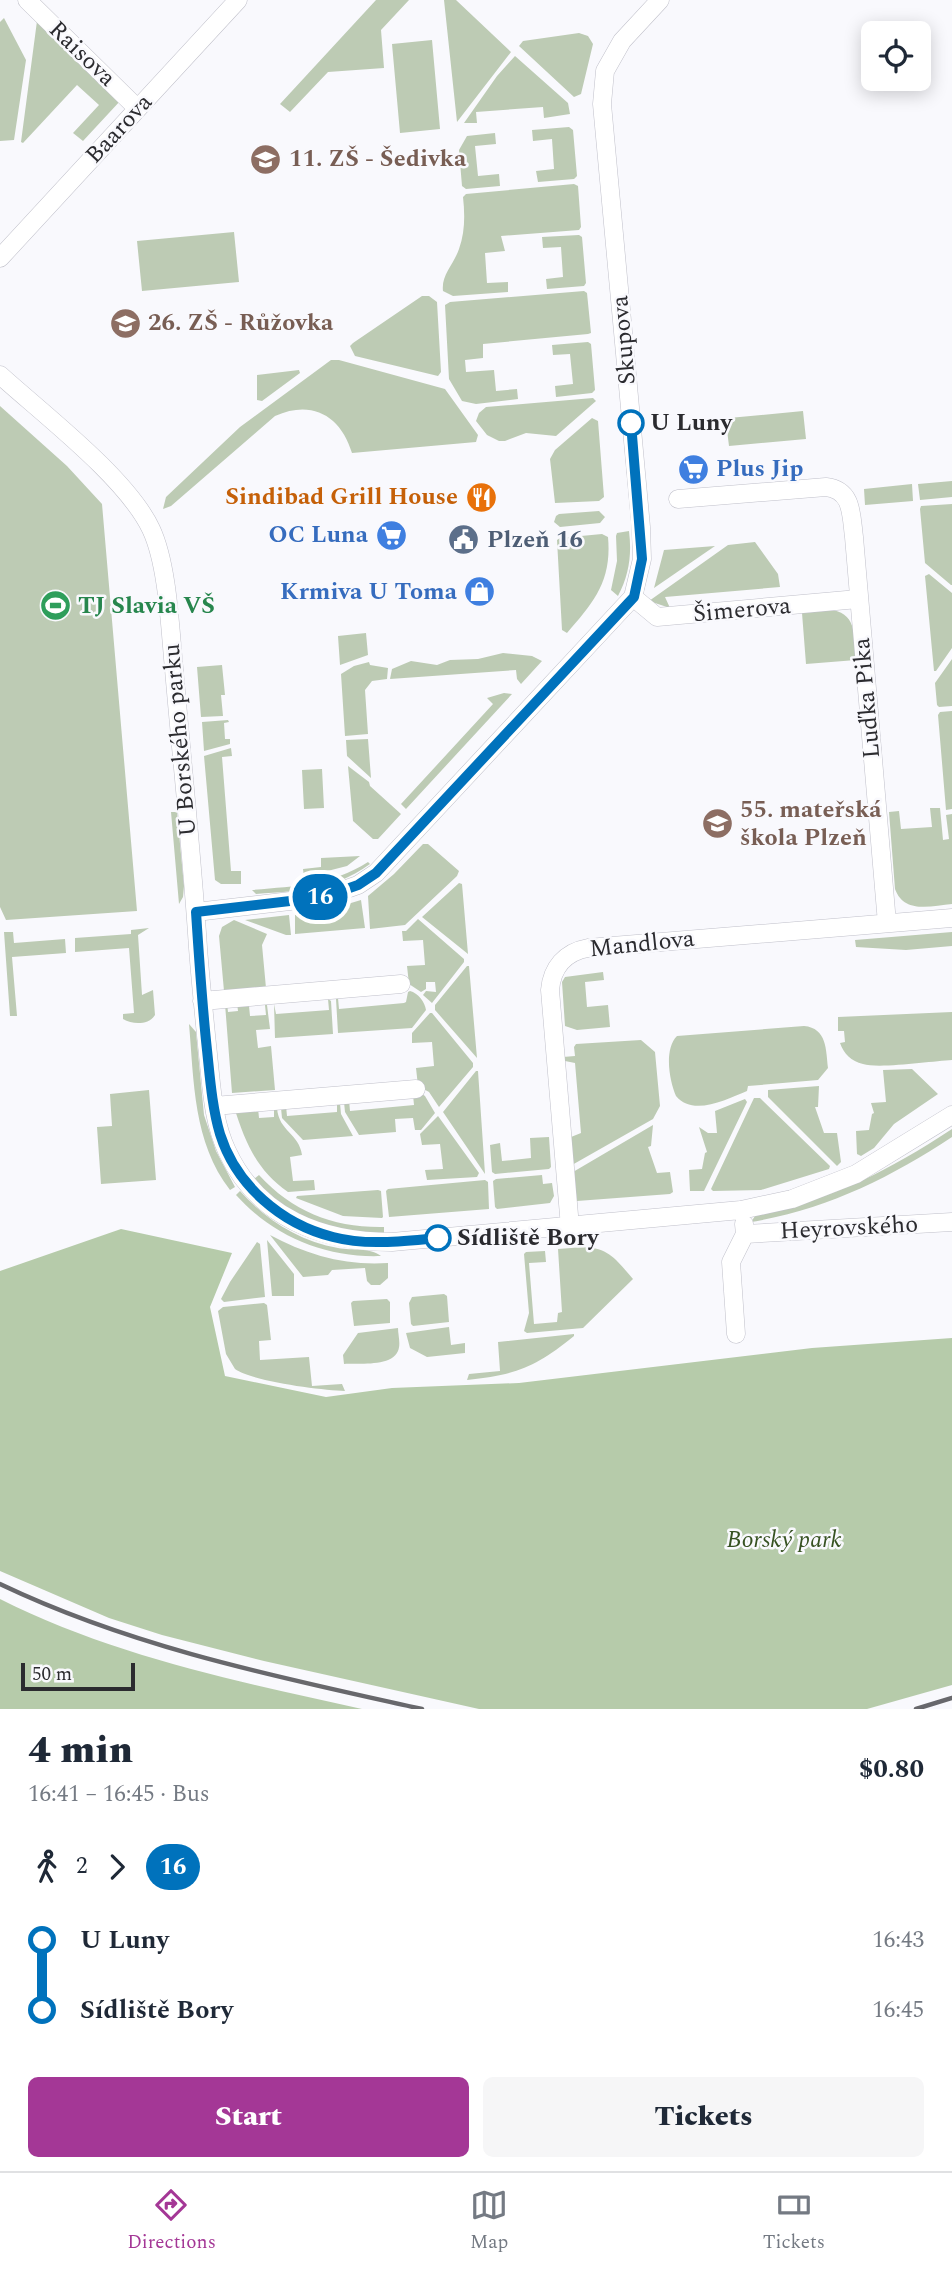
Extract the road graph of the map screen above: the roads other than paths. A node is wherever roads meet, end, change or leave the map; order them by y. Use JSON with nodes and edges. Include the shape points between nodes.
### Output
{"nodes":[{"id":1,"x":27,"y":0,"type":"edge"},
{"id":2,"x":238,"y":0,"type":"edge"},
{"id":3,"x":660,"y":0,"type":"edge"},
{"id":4,"x":137,"y":108,"type":"junction"},
{"id":5,"x":0,"y":258,"type":"edge"},
{"id":6,"x":0,"y":375,"type":"edge"},
{"id":7,"x":677,"y":499,"type":"dead end"},
{"id":8,"x":634,"y":597,"type":"junction"},
{"id":9,"x":858,"y":600,"type":"junction"},
{"id":10,"x":196,"y":912,"type":"junction"},
{"id":11,"x":952,"y":918,"type":"edge"},
{"id":12,"x":887,"y":923,"type":"junction"},
{"id":13,"x":401,"y":984,"type":"dead end"},
{"id":14,"x":202,"y":1001,"type":"junction"},
{"id":15,"x":416,"y":1089,"type":"dead end"},
{"id":16,"x":214,"y":1106,"type":"junction"},
{"id":17,"x":952,"y":1115,"type":"edge"},
{"id":18,"x":741,"y":1210,"type":"junction"},
{"id":19,"x":952,"y":1222,"type":"edge"},
{"id":20,"x":570,"y":1227,"type":"junction"},
{"id":21,"x":745,"y":1234,"type":"junction"},
{"id":22,"x":392,"y":1242,"type":"joint"},
{"id":23,"x":736,"y":1334,"type":"dead end"}],
"edges":[{"from":1,"to":4,"type":"street","name":"Raisova"},
{"from":2,"to":4,"type":"street","name":"Baarova"},
{"from":3,"to":8,"type":"street","name":"Skupova","via":[[622,41],[605,71],[602,104],[641,538]]},
{"from":4,"to":5,"type":"street","name":"Baarova"},
{"from":6,"to":10,"type":"street","name":"U Borského parku","via":[[118,485],[151,530],[167,602]]},
{"from":7,"to":9,"type":"street","name":"Luďka Pika","via":[[826,487],[842,491],[849,505]]},
{"from":8,"to":9,"type":"street","name":"Šimerova","via":[[657,617]]},
{"from":8,"to":10,"type":"street","via":[[376,873],[324,897]]},
{"from":9,"to":12,"type":"street","name":"Luďka Pika"},
{"from":10,"to":14,"type":"street","name":"U Borského parku"},
{"from":11,"to":12,"type":"street","name":"Mandlova"},
{"from":12,"to":20,"type":"street","name":"Mandlova","via":[[588,948],[564,958],[550,990]]},
{"from":13,"to":14,"type":"street"},
{"from":14,"to":16,"type":"street","name":"U Borského parku"},
{"from":15,"to":16,"type":"street"},
{"from":16,"to":22,"type":"street","name":"U Borského parku","via":[[220,1133],[238,1171],[281,1215],[332,1237]]},
{"from":17,"to":18,"type":"street","name":"Heyrovského","via":[[856,1174],[792,1199]]},
{"from":18,"to":20,"type":"street","name":"Heyrovského"},
{"from":18,"to":21,"type":"street","name":"Heyrovského"},
{"from":19,"to":21,"type":"street","name":"Heyrovského"},
{"from":20,"to":22,"type":"street","name":"Heyrovského"},
{"from":21,"to":23,"type":"street","name":"Heyrovského","via":[[731,1262]]}]}
